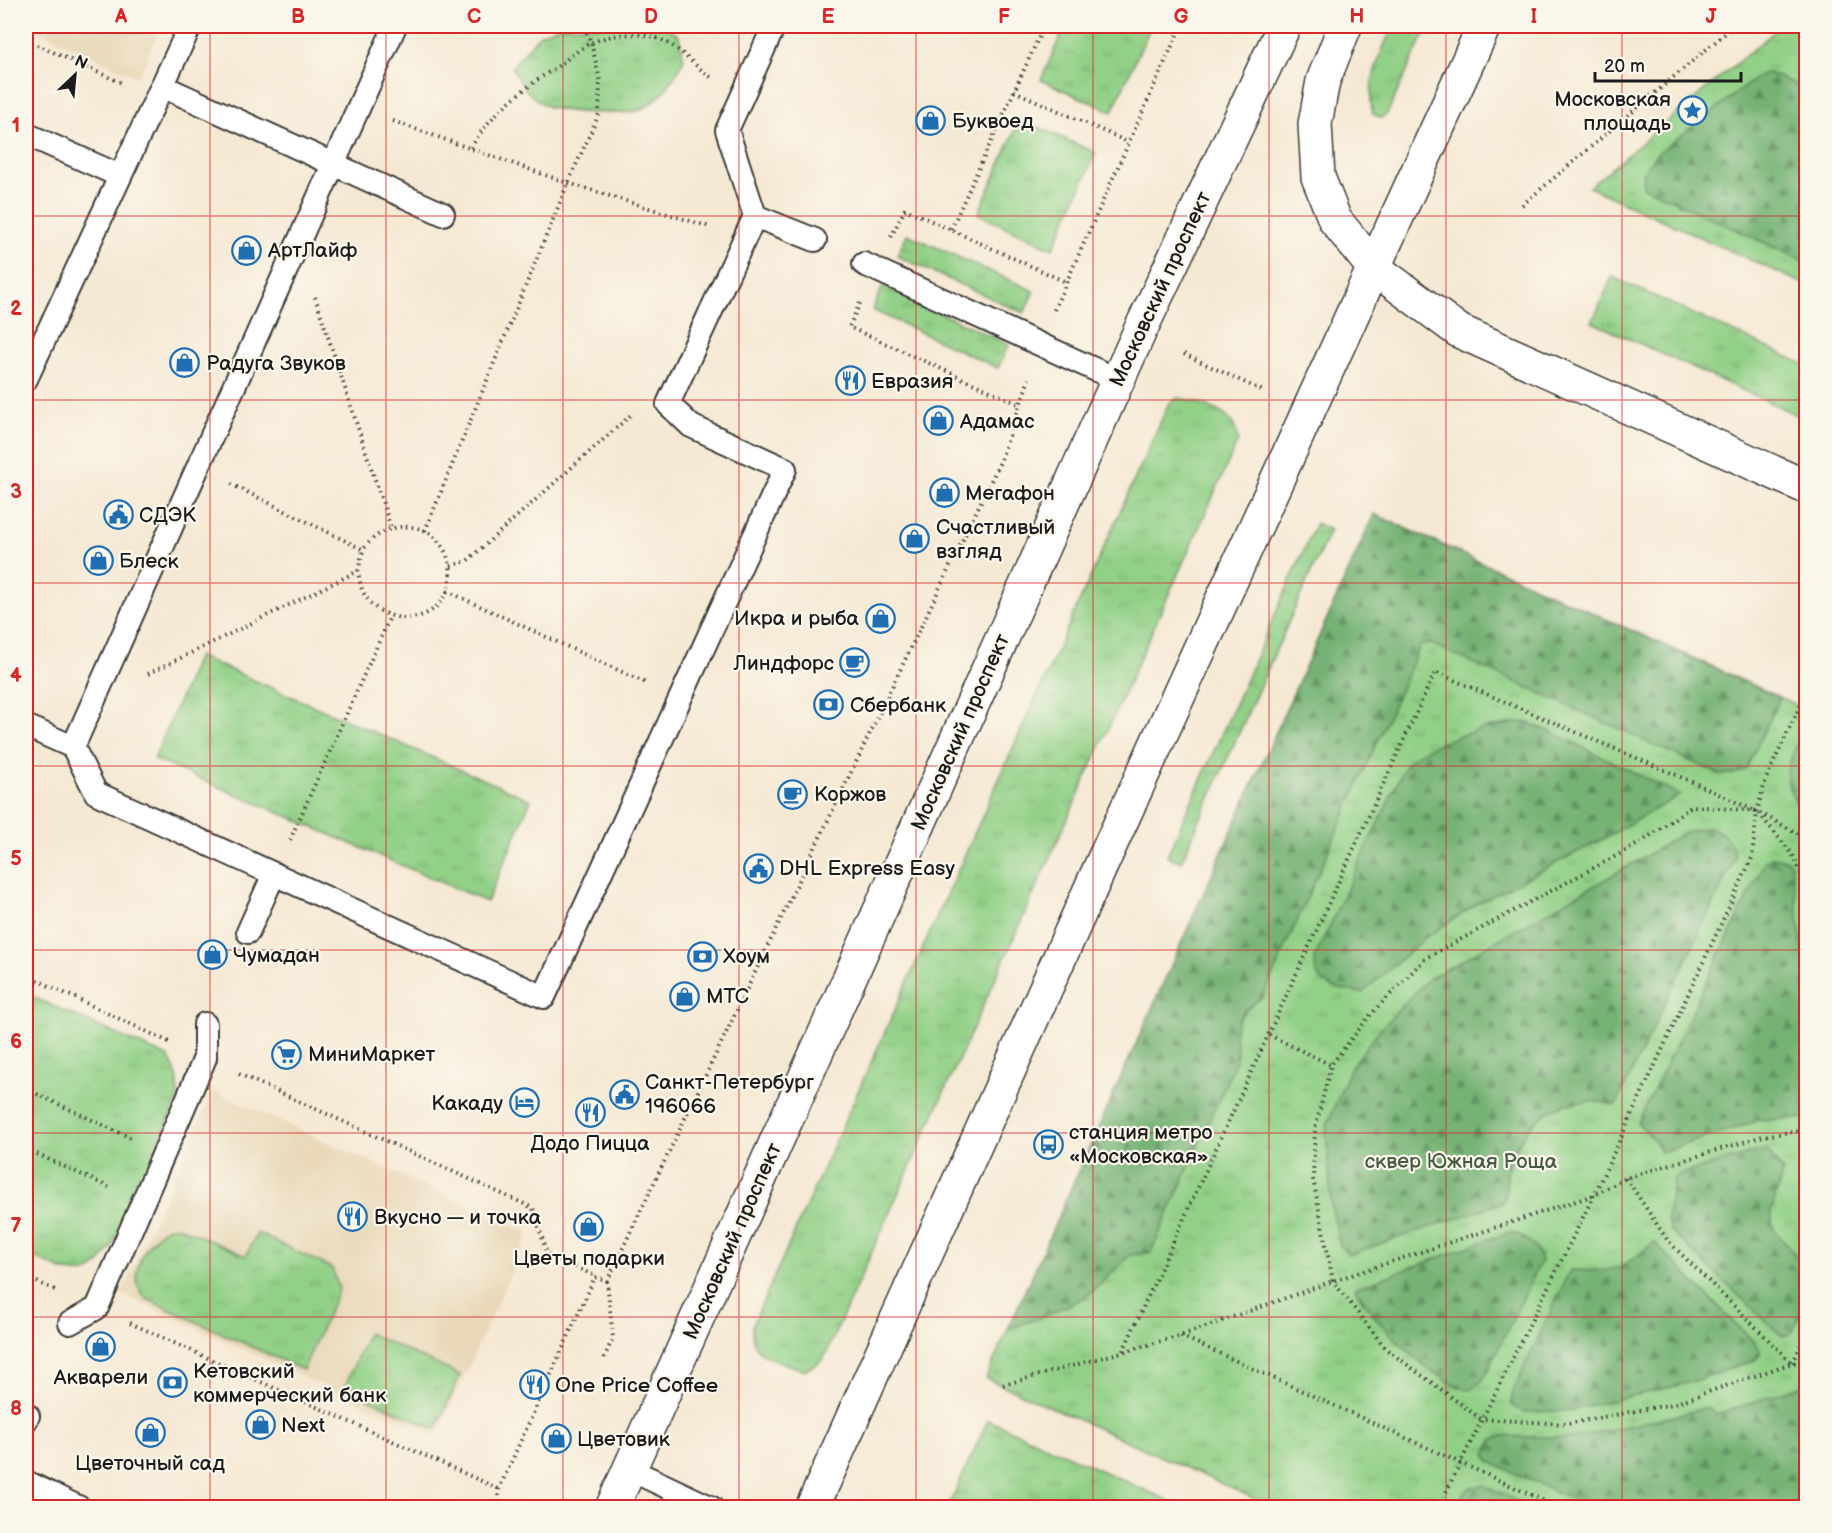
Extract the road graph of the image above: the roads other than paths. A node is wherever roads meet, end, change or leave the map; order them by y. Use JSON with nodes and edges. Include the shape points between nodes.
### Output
{"nodes":[{"id":1,"x":190,"y":26,"type":"edge"},
{"id":2,"x":396,"y":26,"type":"edge"},
{"id":3,"x":774,"y":26,"type":"edge"},
{"id":4,"x":1284,"y":26,"type":"edge"},
{"id":5,"x":1345,"y":26,"type":"edge"},
{"id":6,"x":1484,"y":26,"type":"edge"},
{"id":7,"x":159,"y":92,"type":"junction"},
{"id":8,"x":26,"y":134,"type":"edge"},
{"id":9,"x":334,"y":164,"type":"junction"},
{"id":10,"x":120,"y":176,"type":"junction"},
{"id":11,"x":443,"y":214,"type":"dead end"},
{"id":12,"x":755,"y":216,"type":"junction"},
{"id":13,"x":815,"y":240,"type":"dead end"},
{"id":14,"x":864,"y":264,"type":"dead end"},
{"id":15,"x":1374,"y":268,"type":"junction"},
{"id":16,"x":26,"y":379,"type":"edge"},
{"id":17,"x":1118,"y":380,"type":"junction"},
{"id":18,"x":1806,"y":487,"type":"edge"},
{"id":19,"x":26,"y":726,"type":"edge"},
{"id":20,"x":74,"y":747,"type":"junction"},
{"id":21,"x":274,"y":874,"type":"junction"},
{"id":22,"x":248,"y":932,"type":"dead end"},
{"id":23,"x":205,"y":1024,"type":"dead end"},
{"id":24,"x":70,"y":1323,"type":"dead end"},
{"id":25,"x":629,"y":1469,"type":"junction"},
{"id":26,"x":26,"y":1482,"type":"edge"},
{"id":27,"x":80,"y":1508,"type":"edge"},
{"id":28,"x":612,"y":1508,"type":"edge"},
{"id":29,"x":712,"y":1508,"type":"edge"},
{"id":30,"x":812,"y":1508,"type":"edge"}],
"edges":[{"from":1,"to":7,"type":"lane"},
{"from":2,"to":9,"type":"lane"},
{"from":3,"to":12,"type":"lane","via":[[727,130]]},
{"from":4,"to":17,"type":"main road","name":"Московский проспект"},
{"from":5,"to":15,"type":"main road","via":[[1323,81],[1315,124],[1317,177],[1335,220]]},
{"from":6,"to":15,"type":"main road"},
{"from":7,"to":9,"type":"lane"},
{"from":7,"to":10,"type":"lane"},
{"from":8,"to":10,"type":"lane"},
{"from":9,"to":11,"type":"lane"},
{"from":9,"to":20,"type":"lane"},
{"from":10,"to":16,"type":"lane"},
{"from":12,"to":13,"type":"lane"},
{"from":12,"to":21,"type":"lane","via":[[668,404],[691,426],[785,469],[544,997]]},
{"from":14,"to":17,"type":"lane"},
{"from":15,"to":18,"type":"main road","via":[[1459,331]]},
{"from":15,"to":30,"type":"main road"},
{"from":17,"to":25,"type":"main road","name":"Московский проспект"},
{"from":19,"to":20,"type":"lane"},
{"from":20,"to":21,"type":"lane","via":[[96,793]]},
{"from":21,"to":22,"type":"lane"},
{"from":23,"to":24,"type":"lane","via":[[205,1058],[97,1308]]},
{"from":25,"to":28,"type":"main road","name":"Московский проспект"},
{"from":25,"to":29,"type":"lane"},
{"from":26,"to":27,"type":"lane"}]}
